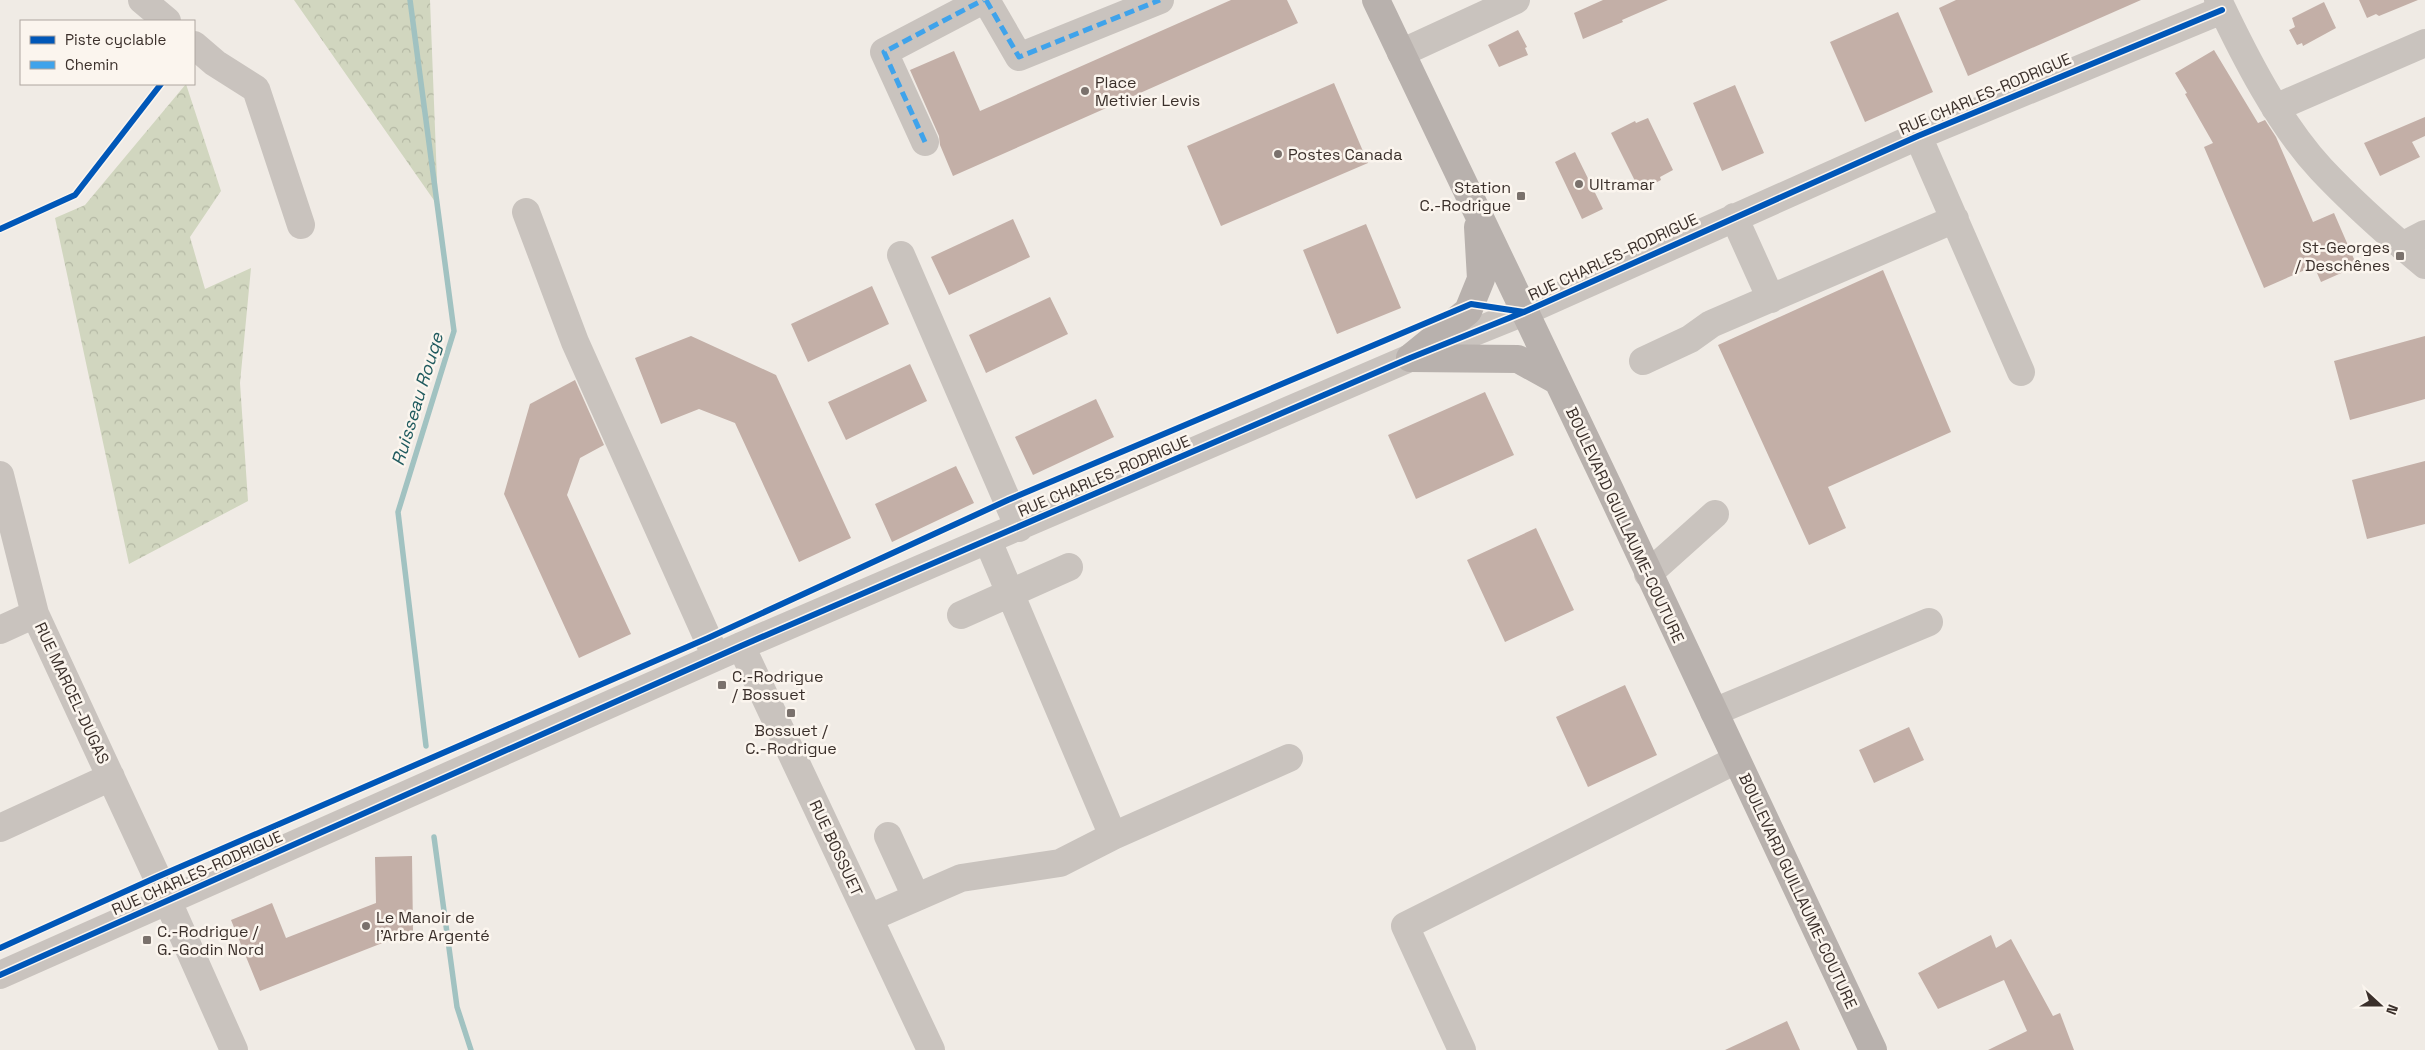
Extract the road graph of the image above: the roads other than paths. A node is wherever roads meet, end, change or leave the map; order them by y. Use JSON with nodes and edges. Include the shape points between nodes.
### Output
{"nodes":[{"id":1,"x":142,"y":0,"type":"edge"},
{"id":2,"x":985,"y":0,"type":"edge"},
{"id":3,"x":1160,"y":0,"type":"edge"},
{"id":4,"x":1376,"y":0,"type":"edge"},
{"id":5,"x":1516,"y":0,"type":"edge"},
{"id":6,"x":2220,"y":5,"type":"edge"},
{"id":7,"x":166,"y":20,"type":"edge"},
{"id":8,"x":2425,"y":43,"type":"edge"},
{"id":9,"x":195,"y":46,"type":"edge"},
{"id":10,"x":1401,"y":53,"type":"junction"},
{"id":11,"x":2275,"y":108,"type":"junction"},
{"id":12,"x":1918,"y":136,"type":"junction"},
{"id":13,"x":925,"y":142,"type":"dead end"},
{"id":14,"x":526,"y":212,"type":"dead end"},
{"id":15,"x":1478,"y":215,"type":"junction"},
{"id":16,"x":1734,"y":217,"type":"junction"},
{"id":17,"x":1954,"y":219,"type":"junction"},
{"id":18,"x":301,"y":225,"type":"dead end"},
{"id":19,"x":2414,"y":240,"type":"edge"},
{"id":20,"x":901,"y":255,"type":"dead end"},
{"id":21,"x":2425,"y":265,"type":"edge"},
{"id":22,"x":1771,"y":299,"type":"junction"},
{"id":23,"x":1524,"y":312,"type":"junction"},
{"id":24,"x":1410,"y":358,"type":"junction"},
{"id":25,"x":1643,"y":361,"type":"dead end"},
{"id":26,"x":2021,"y":372,"type":"dead end"},
{"id":27,"x":1556,"y":380,"type":"junction"},
{"id":28,"x":0,"y":475,"type":"edge"},
{"id":29,"x":1714,"y":514,"type":"dead end"},
{"id":30,"x":1019,"y":528,"type":"junction"},
{"id":31,"x":988,"y":541,"type":"junction"},
{"id":32,"x":1070,"y":567,"type":"dead end"},
{"id":33,"x":1648,"y":574,"type":"junction"},
{"id":34,"x":1010,"y":594,"type":"junction"},
{"id":35,"x":36,"y":614,"type":"junction"},
{"id":36,"x":961,"y":615,"type":"dead end"},
{"id":37,"x":1928,"y":622,"type":"dead end"},
{"id":38,"x":0,"y":630,"type":"edge"},
{"id":39,"x":741,"y":646,"type":"junction"},
{"id":40,"x":716,"y":657,"type":"junction"},
{"id":41,"x":1714,"y":712,"type":"junction"},
{"id":42,"x":1289,"y":758,"type":"dead end"},
{"id":43,"x":1736,"y":760,"type":"junction"},
{"id":44,"x":111,"y":777,"type":"junction"},
{"id":45,"x":0,"y":828,"type":"edge"},
{"id":46,"x":888,"y":836,"type":"dead end"},
{"id":47,"x":1113,"y":836,"type":"junction"},
{"id":48,"x":916,"y":897,"type":"junction"},
{"id":49,"x":167,"y":902,"type":"junction"},
{"id":50,"x":869,"y":918,"type":"junction"},
{"id":51,"x":0,"y":975,"type":"edge"},
{"id":52,"x":234,"y":1050,"type":"edge"},
{"id":53,"x":932,"y":1050,"type":"edge"},
{"id":54,"x":1462,"y":1050,"type":"edge"},
{"id":55,"x":1874,"y":1050,"type":"edge"}],
"edges":[{"from":1,"to":7,"type":"street"},
{"from":2,"to":3,"type":"street","via":[[1019,57]]},
{"from":2,"to":13,"type":"street","via":[[884,52]]},
{"from":4,"to":10,"type":"main road","name":"BOULEVARD GUILLAUME-COUTURE"},
{"from":5,"to":10,"type":"street"},
{"from":6,"to":11,"type":"street"},
{"from":6,"to":12,"type":"street","name":"RUE CHARLES-RODRIGUE"},
{"from":8,"to":11,"type":"street"},
{"from":9,"to":18,"type":"street","via":[[256,89]]},
{"from":10,"to":15,"type":"main road","name":"BOULEVARD GUILLAUME-COUTURE"},
{"from":11,"to":19,"type":"street","via":[[2320,168]]},
{"from":12,"to":16,"type":"street","name":"RUE CHARLES-RODRIGUE"},
{"from":12,"to":17,"type":"street"},
{"from":14,"to":40,"type":"street","via":[[575,342]]},
{"from":15,"to":23,"type":"main road","name":"BOULEVARD GUILLAUME-COUTURE"},
{"from":15,"to":24,"type":"main road","via":[[1481,279],[1468,310]]},
{"from":16,"to":22,"type":"street"},
{"from":16,"to":23,"type":"street","name":"RUE CHARLES-RODRIGUE"},
{"from":17,"to":22,"type":"street"},
{"from":17,"to":26,"type":"street"},
{"from":19,"to":21,"type":"street"},
{"from":20,"to":30,"type":"street"},
{"from":22,"to":25,"type":"street","via":[[1711,324],[1690,339]]},
{"from":23,"to":24,"type":"street","name":"RUE CHARLES-RODRIGUE"},
{"from":23,"to":27,"type":"main road","name":"BOULEVARD GUILLAUME-COUTURE"},
{"from":24,"to":27,"type":"main road","via":[[1518,359]]},
{"from":24,"to":30,"type":"street","name":"RUE CHARLES-RODRIGUE"},
{"from":27,"to":33,"type":"main road","name":"BOULEVARD GUILLAUME-COUTURE"},
{"from":28,"to":35,"type":"street","name":"RUE MARCEL-DUGAS"},
{"from":29,"to":33,"type":"street"},
{"from":30,"to":31,"type":"street","name":"RUE CHARLES-RODRIGUE"},
{"from":31,"to":34,"type":"street"},
{"from":31,"to":39,"type":"street","name":"RUE CHARLES-RODRIGUE"},
{"from":32,"to":34,"type":"street"},
{"from":33,"to":41,"type":"main road","name":"BOULEVARD GUILLAUME-COUTURE"},
{"from":34,"to":36,"type":"street"},
{"from":34,"to":47,"type":"street"},
{"from":35,"to":38,"type":"street"},
{"from":35,"to":44,"type":"street","name":"RUE MARCEL-DUGAS"},
{"from":37,"to":41,"type":"street"},
{"from":39,"to":40,"type":"street","name":"RUE CHARLES-RODRIGUE"},
{"from":39,"to":50,"type":"street","name":"RUE BOSSUET"},
{"from":40,"to":49,"type":"street","name":"RUE CHARLES-RODRIGUE"},
{"from":41,"to":43,"type":"main road","name":"BOULEVARD GUILLAUME-COUTURE"},
{"from":42,"to":47,"type":"street"},
{"from":43,"to":54,"type":"street","via":[[1404,926]]},
{"from":43,"to":55,"type":"main road","name":"BOULEVARD GUILLAUME-COUTURE"},
{"from":44,"to":45,"type":"street"},
{"from":44,"to":49,"type":"street","name":"RUE MARCEL-DUGAS"},
{"from":46,"to":48,"type":"street"},
{"from":47,"to":48,"type":"street","via":[[1060,863],[961,878]]},
{"from":48,"to":50,"type":"street"},
{"from":49,"to":51,"type":"street","name":"RUE CHARLES-RODRIGUE"},
{"from":49,"to":52,"type":"street","name":"RUE MARCEL-DUGAS"},
{"from":50,"to":53,"type":"street","name":"RUE BOSSUET"}]}
